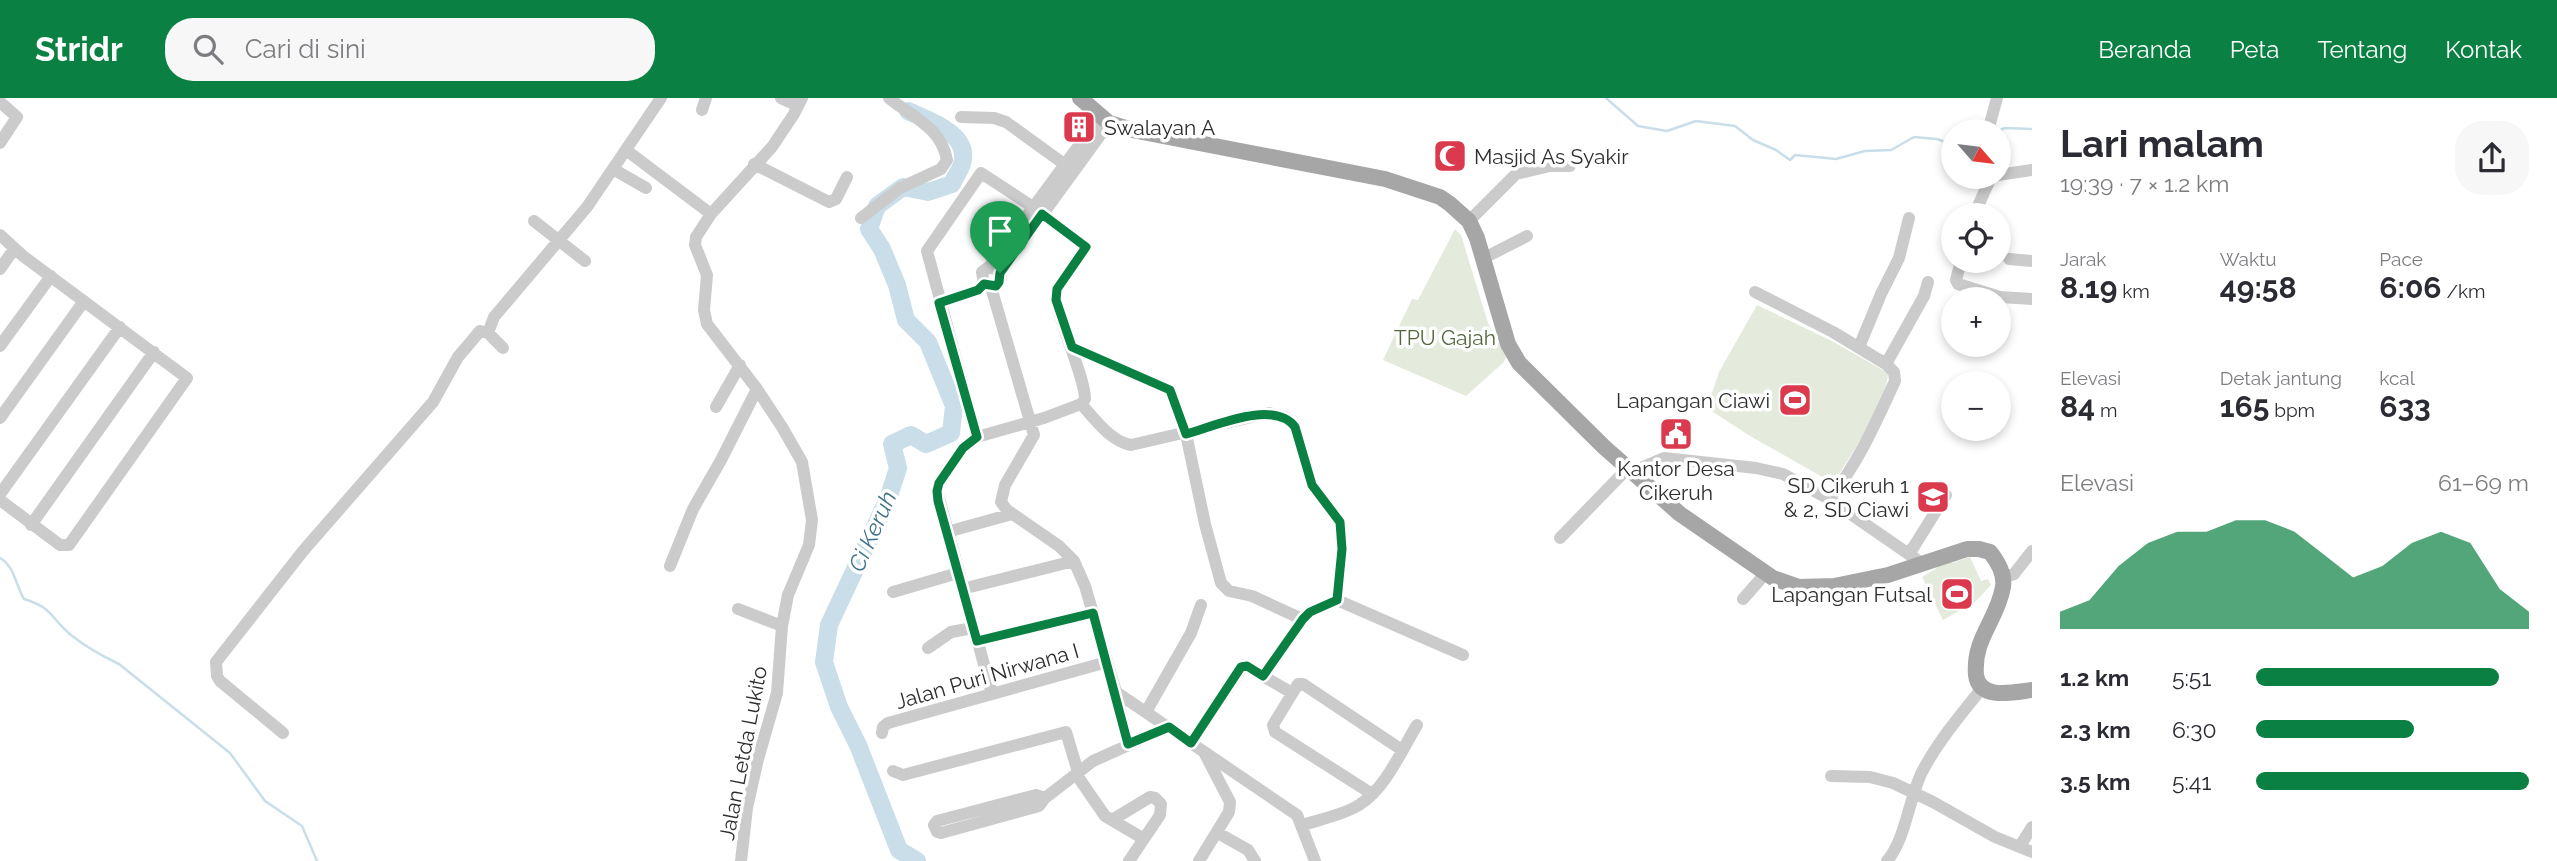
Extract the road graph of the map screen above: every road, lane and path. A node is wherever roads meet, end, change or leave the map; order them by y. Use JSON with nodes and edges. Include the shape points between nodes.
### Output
{"nodes":[{"id":1,"x":662,"y":98,"type":"edge"},
{"id":2,"x":781,"y":98,"type":"edge"},
{"id":3,"x":889,"y":98,"type":"edge"},
{"id":4,"x":1080,"y":98,"type":"edge"},
{"id":5,"x":1997,"y":98,"type":"edge"},
{"id":6,"x":800,"y":102,"type":"edge"},
{"id":7,"x":0,"y":103,"type":"edge"},
{"id":8,"x":961,"y":117,"type":"dead end"},
{"id":9,"x":1991,"y":119,"type":"edge"},
{"id":10,"x":1104,"y":120,"type":"junction"},
{"id":11,"x":0,"y":142,"type":"edge"},
{"id":12,"x":626,"y":150,"type":"junction"},
{"id":13,"x":754,"y":164,"type":"junction"},
{"id":14,"x":1570,"y":166,"type":"dead end"},
{"id":15,"x":1070,"y":168,"type":"junction"},
{"id":16,"x":613,"y":169,"type":"junction"},
{"id":17,"x":2032,"y":170,"type":"edge"},
{"id":18,"x":2011,"y":173,"type":"edge"},
{"id":19,"x":847,"y":177,"type":"dead end"},
{"id":20,"x":646,"y":188,"type":"dead end"},
{"id":21,"x":1037,"y":210,"type":"junction"},
{"id":22,"x":711,"y":214,"type":"junction"},
{"id":23,"x":861,"y":218,"type":"dead end"},
{"id":24,"x":1909,"y":218,"type":"dead end"},
{"id":25,"x":534,"y":221,"type":"dead end"},
{"id":26,"x":1469,"y":221,"type":"junction"},
{"id":27,"x":0,"y":235,"type":"edge"},
{"id":28,"x":1527,"y":236,"type":"dead end"},
{"id":29,"x":559,"y":241,"type":"junction"},
{"id":30,"x":15,"y":249,"type":"junction"},
{"id":31,"x":1482,"y":259,"type":"junction"},
{"id":32,"x":2011,"y":259,"type":"edge"},
{"id":33,"x":585,"y":261,"type":"dead end"},
{"id":34,"x":2032,"y":261,"type":"edge"},
{"id":35,"x":0,"y":270,"type":"edge"},
{"id":36,"x":1958,"y":273,"type":"edge"},
{"id":37,"x":51,"y":276,"type":"junction"},
{"id":38,"x":1928,"y":282,"type":"dead end"},
{"id":39,"x":988,"y":286,"type":"junction"},
{"id":40,"x":1755,"y":292,"type":"dead end"},
{"id":41,"x":2032,"y":299,"type":"edge"},
{"id":42,"x":84,"y":301,"type":"junction"},
{"id":43,"x":939,"y":303,"type":"junction"},
{"id":44,"x":120,"y":327,"type":"junction"},
{"id":45,"x":488,"y":333,"type":"junction"},
{"id":46,"x":0,"y":346,"type":"edge"},
{"id":47,"x":1072,"y":347,"type":"junction"},
{"id":48,"x":1858,"y":347,"type":"junction"},
{"id":49,"x":503,"y":348,"type":"dead end"},
{"id":50,"x":154,"y":352,"type":"junction"},
{"id":51,"x":1886,"y":364,"type":"junction"},
{"id":52,"x":740,"y":365,"type":"junction"},
{"id":53,"x":757,"y":389,"type":"junction"},
{"id":54,"x":1081,"y":404,"type":"junction"},
{"id":55,"x":716,"y":407,"type":"dead end"},
{"id":56,"x":0,"y":418,"type":"edge"},
{"id":57,"x":1031,"y":422,"type":"junction"},
{"id":58,"x":1186,"y":434,"type":"junction"},
{"id":59,"x":977,"y":437,"type":"junction"},
{"id":60,"x":1629,"y":471,"type":"junction"},
{"id":61,"x":0,"y":494,"type":"edge"},
{"id":62,"x":1946,"y":495,"type":"dead end"},
{"id":63,"x":1829,"y":499,"type":"junction"},
{"id":64,"x":0,"y":500,"type":"edge"},
{"id":65,"x":1012,"y":514,"type":"junction"},
{"id":66,"x":31,"y":525,"type":"junction"},
{"id":67,"x":947,"y":533,"type":"junction"},
{"id":68,"x":1560,"y":538,"type":"dead end"},
{"id":69,"x":2032,"y":551,"type":"edge"},
{"id":70,"x":1907,"y":552,"type":"junction"},
{"id":71,"x":1074,"y":561,"type":"junction"},
{"id":72,"x":1923,"y":564,"type":"junction"},
{"id":73,"x":670,"y":566,"type":"dead end"},
{"id":74,"x":958,"y":573,"type":"junction"},
{"id":75,"x":1765,"y":574,"type":"junction"},
{"id":76,"x":2002,"y":578,"type":"junction"},
{"id":77,"x":962,"y":589,"type":"junction"},
{"id":78,"x":893,"y":592,"type":"dead end"},
{"id":79,"x":1743,"y":599,"type":"dead end"},
{"id":80,"x":1337,"y":600,"type":"junction"},
{"id":81,"x":1201,"y":605,"type":"dead end"},
{"id":82,"x":738,"y":609,"type":"dead end"},
{"id":83,"x":1093,"y":613,"type":"junction"},
{"id":84,"x":1303,"y":619,"type":"junction"},
{"id":85,"x":782,"y":626,"type":"junction"},
{"id":86,"x":973,"y":628,"type":"junction"},
{"id":87,"x":977,"y":641,"type":"junction"},
{"id":88,"x":928,"y":648,"type":"dead end"},
{"id":89,"x":1463,"y":655,"type":"dead end"},
{"id":90,"x":1107,"y":662,"type":"junction"},
{"id":91,"x":1263,"y":676,"type":"junction"},
{"id":92,"x":1982,"y":688,"type":"junction"},
{"id":93,"x":2032,"y":690,"type":"edge"},
{"id":94,"x":1116,"y":692,"type":"junction"},
{"id":95,"x":1292,"y":692,"type":"junction"},
{"id":96,"x":992,"y":694,"type":"junction"},
{"id":97,"x":1146,"y":712,"type":"junction"},
{"id":98,"x":1417,"y":725,"type":"dead end"},
{"id":99,"x":1169,"y":727,"type":"junction"},
{"id":100,"x":283,"y":733,"type":"dead end"},
{"id":101,"x":882,"y":733,"type":"dead end"},
{"id":102,"x":1191,"y":743,"type":"junction"},
{"id":103,"x":1128,"y":744,"type":"junction"},
{"id":104,"x":1402,"y":750,"type":"junction"},
{"id":105,"x":1203,"y":751,"type":"junction"},
{"id":106,"x":893,"y":771,"type":"dead end"},
{"id":107,"x":1077,"y":773,"type":"junction"},
{"id":108,"x":1831,"y":776,"type":"dead end"},
{"id":109,"x":1346,"y":779,"type":"junction"},
{"id":110,"x":1914,"y":792,"type":"junction"},
{"id":111,"x":1372,"y":794,"type":"junction"},
{"id":112,"x":1357,"y":807,"type":"junction"},
{"id":113,"x":1112,"y":821,"type":"junction"},
{"id":114,"x":1303,"y":825,"type":"junction"},
{"id":115,"x":2032,"y":827,"type":"edge"},
{"id":116,"x":1218,"y":832,"type":"junction"},
{"id":117,"x":941,"y":833,"type":"dead end"},
{"id":118,"x":1144,"y":839,"type":"junction"},
{"id":119,"x":2026,"y":849,"type":"edge"},
{"id":120,"x":741,"y":861,"type":"edge"},
{"id":121,"x":1129,"y":861,"type":"edge"},
{"id":122,"x":1199,"y":861,"type":"edge"},
{"id":123,"x":1255,"y":861,"type":"edge"},
{"id":124,"x":1315,"y":861,"type":"edge"},
{"id":125,"x":1887,"y":861,"type":"edge"}],
"edges":[{"from":1,"to":12,"type":"street"},
{"from":2,"to":6,"type":"street"},
{"from":3,"to":23,"type":"street","via":[[933,131],[947,160],[941,169],[900,188]]},
{"from":4,"to":10,"type":"main road"},
{"from":5,"to":9,"type":"street"},
{"from":6,"to":13,"type":"street","name":"Jalan Letda Lukito","via":[[772,147]]},
{"from":7,"to":11,"type":"street","via":[[17,117]]},
{"from":8,"to":15,"type":"street","via":[[1006,122]]},
{"from":10,"to":15,"type":"street"},
{"from":10,"to":26,"type":"main road","via":[[1196,144],[1385,179],[1440,197]]},
{"from":12,"to":16,"type":"street"},
{"from":12,"to":22,"type":"street"},
{"from":13,"to":19,"type":"street","via":[[829,202],[836,199]]},
{"from":13,"to":22,"type":"street","name":"Jalan Letda Lukito"},
{"from":14,"to":26,"type":"street","via":[[1516,174]]},
{"from":15,"to":21,"type":"street"},
{"from":16,"to":20,"type":"street"},
{"from":16,"to":29,"type":"street"},
{"from":17,"to":18,"type":"street"},
{"from":21,"to":39,"type":"street","via":[[994,270],[982,272]]},
{"from":21,"to":43,"type":"street","via":[[979,173],[927,251]]},
{"from":21,"to":47,"type":"street","via":[[1086,247],[1057,289],[1056,300]]},
{"from":22,"to":52,"type":"street","name":"Jalan Letda Lukito","via":[[695,246],[707,275],[705,317]]},
{"from":24,"to":48,"type":"street","via":[[1899,258]]},
{"from":25,"to":29,"type":"street"},
{"from":26,"to":31,"type":"main road"},
{"from":27,"to":30,"type":"street"},
{"from":28,"to":31,"type":"street"},
{"from":29,"to":33,"type":"street"},
{"from":29,"to":45,"type":"street","via":[[494,317]]},
{"from":30,"to":35,"type":"street"},
{"from":30,"to":37,"type":"street"},
{"from":31,"to":60,"type":"main road","via":[[1508,344],[1520,363]]},
{"from":32,"to":34,"type":"street"},
{"from":36,"to":41,"type":"street","via":[[1958,284],[2000,297]]},
{"from":37,"to":42,"type":"street"},
{"from":37,"to":46,"type":"street"},
{"from":38,"to":51,"type":"street"},
{"from":39,"to":43,"type":"street"},
{"from":39,"to":57,"type":"street"},
{"from":40,"to":48,"type":"street"},
{"from":42,"to":44,"type":"street"},
{"from":42,"to":56,"type":"street"},
{"from":43,"to":59,"type":"street"},
{"from":44,"to":50,"type":"street"},
{"from":44,"to":61,"type":"street"},
{"from":45,"to":49,"type":"street"},
{"from":45,"to":100,"type":"street","via":[[480,331],[468,342],[433,402],[303,551],[216,662],[220,681]]},
{"from":47,"to":54,"type":"street","via":[[1085,393]]},
{"from":47,"to":58,"type":"street","via":[[1170,390]]},
{"from":48,"to":51,"type":"street"},
{"from":50,"to":66,"type":"street"},
{"from":50,"to":66,"type":"street","via":[[187,380],[73,542],[60,545]]},
{"from":51,"to":63,"type":"street","via":[[1895,381],[1866,441]]},
{"from":52,"to":53,"type":"street","name":"Jalan Letda Lukito"},
{"from":52,"to":55,"type":"street"},
{"from":53,"to":73,"type":"street","via":[[693,509]]},
{"from":53,"to":85,"type":"street","name":"Jalan Letda Lukito","via":[[802,462],[812,520],[809,545],[788,595]]},
{"from":54,"to":57,"type":"street"},
{"from":54,"to":58,"type":"street","via":[[1126,444]]},
{"from":57,"to":59,"type":"street"},
{"from":57,"to":65,"type":"street","via":[[1032,438],[1000,497]]},
{"from":58,"to":80,"type":"street","via":[[1269,413],[1289,419],[1312,485],[1340,522]]},
{"from":58,"to":84,"type":"street","via":[[1224,589]]},
{"from":59,"to":67,"type":"street","via":[[963,448],[937,487]]},
{"from":60,"to":63,"type":"street","via":[[1664,458],[1756,468],[1792,477]]},
{"from":60,"to":68,"type":"street"},
{"from":60,"to":75,"type":"main road"},
{"from":62,"to":70,"type":"street"},
{"from":63,"to":70,"type":"street"},
{"from":64,"to":66,"type":"street"},
{"from":65,"to":67,"type":"street"},
{"from":65,"to":71,"type":"street"},
{"from":67,"to":74,"type":"street"},
{"from":69,"to":76,"type":"street","via":[[2014,574]]},
{"from":70,"to":72,"type":"street"},
{"from":71,"to":77,"type":"street"},
{"from":71,"to":83,"type":"street"},
{"from":72,"to":75,"type":"main road","via":[[1854,583],[1815,588]]},
{"from":72,"to":76,"type":"main road","via":[[1954,552],[1979,549],[1990,552]]},
{"from":74,"to":77,"type":"street"},
{"from":74,"to":78,"type":"street"},
{"from":75,"to":79,"type":"street"},
{"from":76,"to":92,"type":"main road","via":[[2000,596],[1975,659]]},
{"from":77,"to":86,"type":"street"},
{"from":80,"to":84,"type":"street"},
{"from":80,"to":89,"type":"street"},
{"from":81,"to":97,"type":"street","via":[[1191,633]]},
{"from":82,"to":85,"type":"street"},
{"from":83,"to":87,"type":"street"},
{"from":83,"to":90,"type":"street"},
{"from":84,"to":91,"type":"street"},
{"from":85,"to":120,"type":"street","name":"Jalan Letda Lukito","via":[[777,692],[747,808]]},
{"from":86,"to":87,"type":"street"},
{"from":86,"to":88,"type":"street","via":[[951,632]]},
{"from":87,"to":96,"type":"street"},
{"from":90,"to":94,"type":"street"},
{"from":90,"to":96,"type":"street","name":"Jalan Puri Nirwana I"},
{"from":91,"to":95,"type":"street"},
{"from":91,"to":102,"type":"street","via":[[1241,667]]},
{"from":92,"to":93,"type":"main road","via":[[1996,693]]},
{"from":92,"to":110,"type":"street","via":[[1933,753]]},
{"from":94,"to":97,"type":"street"},
{"from":94,"to":103,"type":"street"},
{"from":95,"to":104,"type":"street","via":[[1303,684]]},
{"from":95,"to":109,"type":"street","via":[[1273,729]]},
{"from":96,"to":101,"type":"street","name":"Jalan Puri Nirwana I","via":[[888,723]]},
{"from":97,"to":99,"type":"street"},
{"from":98,"to":104,"type":"street"},
{"from":99,"to":102,"type":"street"},
{"from":99,"to":103,"type":"street"},
{"from":102,"to":105,"type":"street"},
{"from":103,"to":107,"type":"street"},
{"from":104,"to":111,"type":"street"},
{"from":105,"to":114,"type":"street","via":[[1294,813]]},
{"from":105,"to":116,"type":"street","via":[[1230,802],[1230,812]]},
{"from":106,"to":107,"type":"street","via":[[903,775],[1065,728]]},
{"from":107,"to":113,"type":"street"},
{"from":107,"to":117,"type":"street","via":[[1045,798],[1036,795],[937,821],[934,825]]},
{"from":108,"to":110,"type":"street","via":[[1870,778]]},
{"from":109,"to":111,"type":"street"},
{"from":109,"to":112,"type":"street"},
{"from":110,"to":119,"type":"street"},
{"from":110,"to":125,"type":"street","via":[[1898,843]]},
{"from":111,"to":112,"type":"street"},
{"from":112,"to":114,"type":"street"},
{"from":113,"to":118,"type":"street"},
{"from":113,"to":118,"type":"street","via":[[1155,797],[1161,812]]},
{"from":114,"to":124,"type":"street"},
{"from":115,"to":119,"type":"street"},
{"from":116,"to":122,"type":"street"},
{"from":116,"to":123,"type":"street","via":[[1248,850]]},
{"from":118,"to":121,"type":"street"}]}
